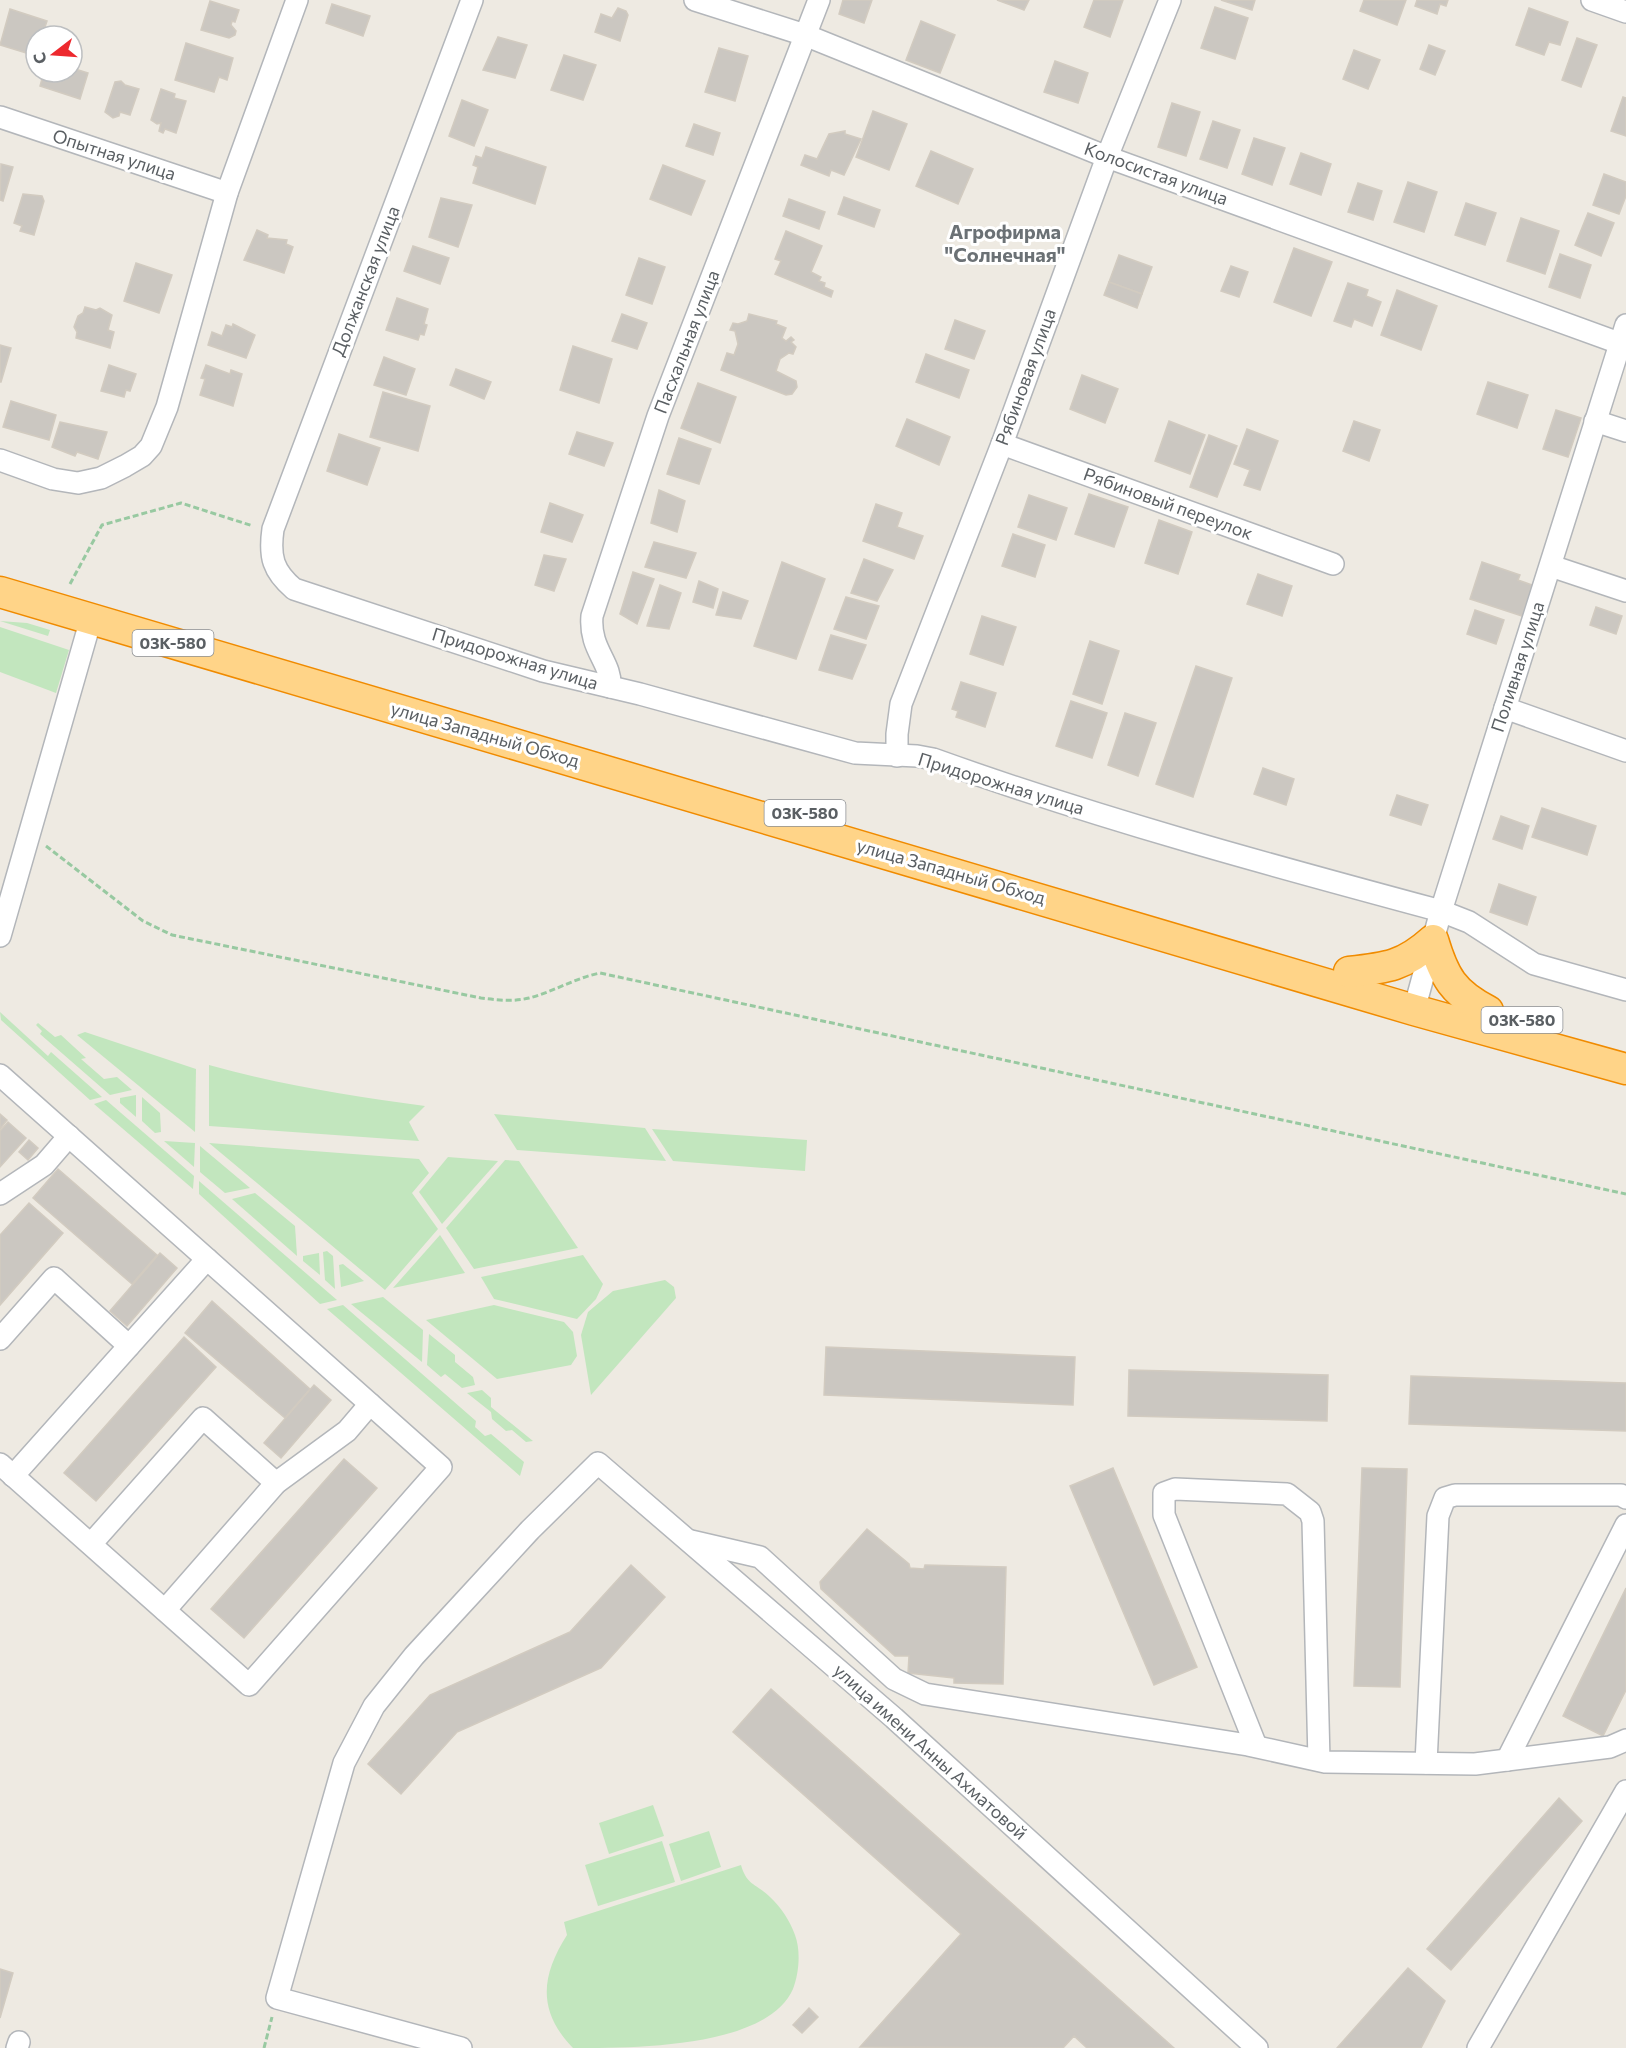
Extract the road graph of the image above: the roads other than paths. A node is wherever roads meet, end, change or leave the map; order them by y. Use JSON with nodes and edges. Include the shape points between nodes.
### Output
{"nodes":[{"id":1,"x":297,"y":0,"type":"edge"},
{"id":2,"x":472,"y":0,"type":"edge"},
{"id":3,"x":695,"y":0,"type":"edge"},
{"id":4,"x":819,"y":0,"type":"edge"},
{"id":5,"x":1170,"y":0,"type":"edge"},
{"id":6,"x":1592,"y":0,"type":"edge"},
{"id":7,"x":1626,"y":12,"type":"edge"},
{"id":8,"x":806,"y":35,"type":"junction"},
{"id":9,"x":0,"y":117,"type":"edge"},
{"id":10,"x":1107,"y":157,"type":"junction"},
{"id":11,"x":227,"y":193,"type":"junction"},
{"id":12,"x":1622,"y":334,"type":"edge"},
{"id":13,"x":1595,"y":421,"type":"junction"},
{"id":14,"x":1626,"y":431,"type":"edge"},
{"id":15,"x":1002,"y":444,"type":"junction"},
{"id":16,"x":0,"y":460,"type":"edge"},
{"id":17,"x":272,"y":564,"type":"joint"},
{"id":18,"x":1333,"y":564,"type":"dead end"},
{"id":19,"x":1551,"y":566,"type":"junction"},
{"id":20,"x":0,"y":573,"type":"edge"},
{"id":21,"x":1626,"y":591,"type":"edge"},
{"id":22,"x":0,"y":592,"type":"edge"},
{"id":23,"x":91,"y":619,"type":"junction"},
{"id":24,"x":610,"y":687,"type":"junction"},
{"id":25,"x":1505,"y":708,"type":"junction"},
{"id":26,"x":1626,"y":751,"type":"edge"},
{"id":27,"x":897,"y":756,"type":"junction"},
{"id":28,"x":1441,"y":911,"type":"junction"},
{"id":29,"x":0,"y":936,"type":"edge"},
{"id":30,"x":1433,"y":940,"type":"junction"},
{"id":31,"x":1349,"y":972,"type":"junction"},
{"id":32,"x":1626,"y":990,"type":"edge"},
{"id":33,"x":1416,"y":1000,"type":"junction"},
{"id":34,"x":1488,"y":1011,"type":"junction"},
{"id":35,"x":1626,"y":1049,"type":"edge"},
{"id":36,"x":1626,"y":1069,"type":"edge"},
{"id":37,"x":0,"y":1075,"type":"edge"},
{"id":38,"x":69,"y":1136,"type":"junction"},
{"id":39,"x":0,"y":1194,"type":"edge"},
{"id":40,"x":207,"y":1258,"type":"junction"},
{"id":41,"x":0,"y":1339,"type":"edge"},
{"id":42,"x":129,"y":1346,"type":"junction"},
{"id":43,"x":370,"y":1404,"type":"junction"},
{"id":44,"x":7,"y":1470,"type":"edge"},
{"id":45,"x":276,"y":1483,"type":"junction"},
{"id":46,"x":1626,"y":1498,"type":"edge"},
{"id":47,"x":1626,"y":1525,"type":"edge"},
{"id":48,"x":687,"y":1540,"type":"junction"},
{"id":49,"x":91,"y":1544,"type":"junction"},
{"id":50,"x":165,"y":1610,"type":"junction"},
{"id":51,"x":1626,"y":1740,"type":"edge"},
{"id":52,"x":1256,"y":1746,"type":"junction"},
{"id":53,"x":1319,"y":1760,"type":"junction"},
{"id":54,"x":1507,"y":1760,"type":"junction"},
{"id":55,"x":1426,"y":1763,"type":"junction"},
{"id":56,"x":1626,"y":1791,"type":"edge"},
{"id":57,"x":461,"y":2048,"type":"edge"},
{"id":58,"x":1257,"y":2048,"type":"edge"},
{"id":59,"x":1478,"y":2048,"type":"edge"}],
"edges":[{"from":1,"to":11,"type":"street"},
{"from":2,"to":17,"type":"street","name":"Должанская улица","via":[[272,532]]},
{"from":3,"to":8,"type":"street","name":"Колосистая улица"},
{"from":4,"to":8,"type":"street","name":"Пасхальная улица"},
{"from":5,"to":10,"type":"street","name":"Рябиновая улица"},
{"from":6,"to":7,"type":"street"},
{"from":8,"to":10,"type":"street","name":"Колосистая улица"},
{"from":8,"to":24,"type":"street","name":"Пасхальная улица","via":[[658,416],[592,616],[591,632],[609,674]]},
{"from":9,"to":11,"type":"street","name":"Опытная улица"},
{"from":10,"to":12,"type":"street","name":"Колосистая улица"},
{"from":10,"to":15,"type":"street","name":"Рябиновая улица"},
{"from":11,"to":16,"type":"street","via":[[167,407],[151,446],[142,456],[101,478],[78,483],[53,479]]},
{"from":12,"to":13,"type":"street","name":"Поливная улица"},
{"from":13,"to":14,"type":"street"},
{"from":13,"to":19,"type":"street","name":"Поливная улица"},
{"from":15,"to":18,"type":"street","name":"Рябиновый переулок"},
{"from":15,"to":27,"type":"street","name":"Рябиновая улица","via":[[901,704]]},
{"from":17,"to":24,"type":"street","name":"Придорожная улица","via":[[294,590],[543,671]]},
{"from":19,"to":21,"type":"street"},
{"from":19,"to":25,"type":"street","name":"Поливная улица"},
{"from":20,"to":31,"type":"highway","name":"улица Западный Обход","number":"03К-580","via":[[153,622]]},
{"from":22,"to":23,"type":"highway","name":"улица Западный Обход","number":"03К-580"},
{"from":23,"to":29,"type":"street"},
{"from":23,"to":33,"type":"highway","name":"улица Западный Обход","number":"03К-580"},
{"from":24,"to":27,"type":"street","name":"Придорожная улица","via":[[855,753]]},
{"from":25,"to":26,"type":"street"},
{"from":25,"to":28,"type":"street","name":"Поливная улица"},
{"from":27,"to":28,"type":"street","name":"Придорожная улица","via":[[933,759],[1187,843]]},
{"from":28,"to":30,"type":"street","name":"Поливная улица"},
{"from":28,"to":32,"type":"street","name":"Придорожная улица","via":[[1469,922],[1534,964]]},
{"from":30,"to":31,"type":"highway","via":[[1395,966]]},
{"from":30,"to":33,"type":"street","name":"Поливная улица"},
{"from":30,"to":34,"type":"highway","via":[[1446,976],[1456,990]]},
{"from":31,"to":33,"type":"highway","name":"улица Западный Обход","number":"03К-580"},
{"from":33,"to":34,"type":"highway","name":"улица Западный Обход","number":"03К-580"},
{"from":33,"to":36,"type":"highway","name":"улица Западный Обход","number":"03К-580"},
{"from":34,"to":35,"type":"highway","name":"улица Западный Обход","number":"03К-580"},
{"from":37,"to":38,"type":"street"},
{"from":38,"to":39,"type":"street","via":[[44,1165]]},
{"from":38,"to":40,"type":"street"},
{"from":40,"to":42,"type":"street"},
{"from":40,"to":43,"type":"street"},
{"from":41,"to":42,"type":"street","via":[[54,1278]]},
{"from":42,"to":44,"type":"street"},
{"from":43,"to":45,"type":"street","via":[[346,1431]]},
{"from":43,"to":50,"type":"street","via":[[441,1467],[249,1684]]},
{"from":44,"to":49,"type":"street"},
{"from":45,"to":49,"type":"street","via":[[203,1418]]},
{"from":45,"to":50,"type":"street"},
{"from":46,"to":55,"type":"street","via":[[1445,1498],[1438,1516]]},
{"from":47,"to":54,"type":"street"},
{"from":48,"to":52,"type":"street","via":[[760,1557],[894,1680],[925,1694]]},
{"from":48,"to":57,"type":"street","name":"улица имени Анны Ахматовой","via":[[598,1463],[530,1530],[422,1648],[374,1706],[344,1763],[277,1998]]},
{"from":48,"to":58,"type":"street","name":"улица имени Анны Ахматовой","via":[[894,1718]]},
{"from":49,"to":50,"type":"street"},
{"from":51,"to":54,"type":"street","via":[[1610,1747]]},
{"from":52,"to":53,"type":"street"},
{"from":52,"to":53,"type":"street","via":[[1164,1515],[1164,1493],[1175,1489],[1287,1494],[1310,1512]]},
{"from":53,"to":55,"type":"street"},
{"from":54,"to":55,"type":"street"},
{"from":56,"to":59,"type":"street"}]}
